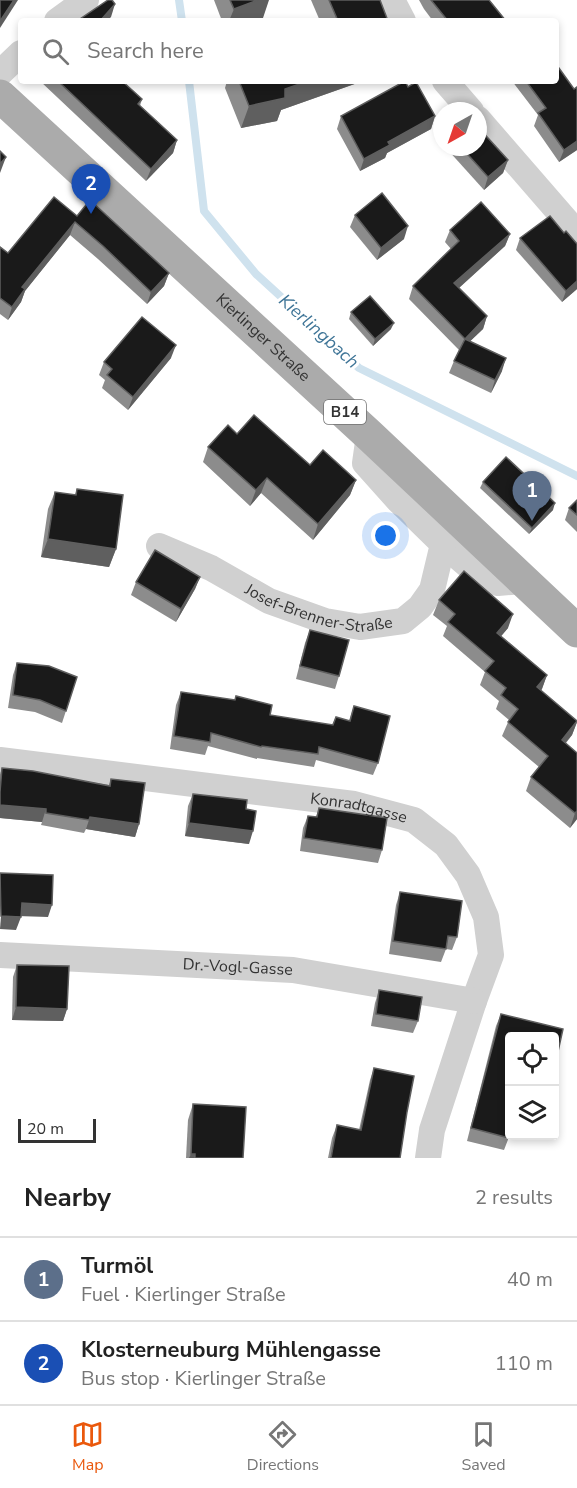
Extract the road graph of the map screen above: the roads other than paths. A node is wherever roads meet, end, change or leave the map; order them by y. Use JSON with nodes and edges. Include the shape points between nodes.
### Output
{"nodes":[{"id":1,"x":86,"y":0,"type":"edge"},
{"id":2,"x":392,"y":0,"type":"edge"},
{"id":3,"x":61,"y":18,"type":"edge"},
{"id":4,"x":401,"y":18,"type":"edge"},
{"id":5,"x":18,"y":55,"type":"edge"},
{"id":6,"x":0,"y":73,"type":"edge"},
{"id":7,"x":448,"y":84,"type":"edge"},
{"id":8,"x":0,"y":96,"type":"edge"},
{"id":9,"x":463,"y":102,"type":"edge"},
{"id":10,"x":487,"y":129,"type":"edge"},
{"id":11,"x":577,"y":233,"type":"edge"},
{"id":12,"x":369,"y":435,"type":"junction"},
{"id":13,"x":443,"y":544,"type":"junction"},
{"id":14,"x":159,"y":546,"type":"dead end"},
{"id":15,"x":524,"y":581,"type":"junction"},
{"id":16,"x":577,"y":631,"type":"edge"},
{"id":17,"x":0,"y":760,"type":"edge"},
{"id":18,"x":0,"y":955,"type":"edge"},
{"id":19,"x":474,"y":1001,"type":"junction"},
{"id":20,"x":428,"y":1158,"type":"edge"}],
"edges":[{"from":1,"to":3,"type":"street"},
{"from":2,"to":4,"type":"street"},
{"from":5,"to":6,"type":"street"},
{"from":7,"to":9,"type":"street"},
{"from":8,"to":12,"type":"main road","name":"Kierlinger Straße","number":"B14"},
{"from":10,"to":11,"type":"street"},
{"from":12,"to":13,"type":"street","via":[[365,463]]},
{"from":12,"to":15,"type":"main road","name":"Kierlinger Straße","number":"B14"},
{"from":13,"to":14,"type":"street","name":"Josef-Brenner-Straße","via":[[432,590],[420,607],[403,621],[360,627],[325,621],[269,601],[211,568]]},
{"from":13,"to":15,"type":"street","via":[[484,579],[498,584]]},
{"from":15,"to":16,"type":"main road","name":"Kierlinger Straße","number":"B14"},
{"from":17,"to":19,"type":"street","name":"Konradtgasse","via":[[354,804],[414,820],[446,844],[468,875],[486,917],[491,954]]},
{"from":18,"to":19,"type":"street","name":"Dr.-Vogl-Gasse","via":[[293,970]]},
{"from":19,"to":20,"type":"street","name":"Konradtgasse","via":[[432,1130]]}]}
